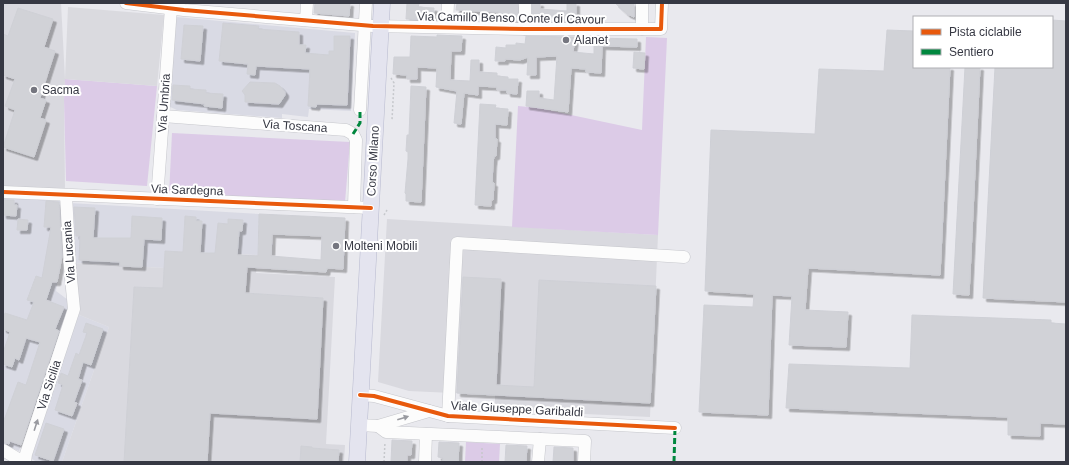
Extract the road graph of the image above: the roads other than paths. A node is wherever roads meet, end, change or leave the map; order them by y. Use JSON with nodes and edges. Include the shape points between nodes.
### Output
{"nodes":[{"id":1,"x":126,"y":3,"type":"edge"},
{"id":2,"x":307,"y":3,"type":"edge"},
{"id":3,"x":366,"y":3,"type":"edge"},
{"id":4,"x":382,"y":3,"type":"edge"},
{"id":5,"x":448,"y":3,"type":"edge"},
{"id":6,"x":525,"y":3,"type":"edge"},
{"id":7,"x":642,"y":3,"type":"edge"},
{"id":8,"x":662,"y":3,"type":"edge"},
{"id":9,"x":185,"y":6,"type":"edge"},
{"id":10,"x":171,"y":8,"type":"junction"},
{"id":11,"x":306,"y":20,"type":"junction"},
{"id":12,"x":372,"y":26,"type":"junction"},
{"id":13,"x":447,"y":28,"type":"junction"},
{"id":14,"x":525,"y":29,"type":"junction"},
{"id":15,"x":642,"y":29,"type":"junction"},
{"id":16,"x":360,"y":110,"type":"dead end"},
{"id":17,"x":163,"y":116,"type":"junction"},
{"id":18,"x":3,"y":192,"type":"edge"},
{"id":19,"x":66,"y":195,"type":"junction"},
{"id":20,"x":157,"y":199,"type":"junction"},
{"id":21,"x":354,"y":207,"type":"junction"},
{"id":22,"x":370,"y":208,"type":"junction"},
{"id":23,"x":684,"y":257,"type":"dead end"},
{"id":24,"x":74,"y":309,"type":"joint"},
{"id":25,"x":360,"y":395,"type":"junction"},
{"id":26,"x":429,"y":411,"type":"junction"},
{"id":27,"x":448,"y":416,"type":"junction"},
{"id":28,"x":359,"y":425,"type":"junction"},
{"id":29,"x":675,"y":428,"type":"dead end"},
{"id":30,"x":382,"y":429,"type":"junction"},
{"id":31,"x":426,"y":434,"type":"junction"},
{"id":32,"x":540,"y":439,"type":"junction"},
{"id":33,"x":3,"y":450,"type":"edge"},
{"id":34,"x":3,"y":457,"type":"edge"},
{"id":35,"x":6,"y":462,"type":"edge"},
{"id":36,"x":20,"y":462,"type":"edge"},
{"id":37,"x":24,"y":462,"type":"edge"},
{"id":38,"x":357,"y":462,"type":"edge"},
{"id":39,"x":425,"y":462,"type":"edge"},
{"id":40,"x":538,"y":462,"type":"edge"},
{"id":41,"x":584,"y":462,"type":"edge"}],
"edges":[{"from":1,"to":10,"type":"street","name":"Via Camillo Benso Conte di Cavour"},
{"from":2,"to":11,"type":"street"},
{"from":3,"to":12,"type":"street"},
{"from":4,"to":12,"type":"main road","name":"Corso Milano"},
{"from":5,"to":13,"type":"street"},
{"from":6,"to":14,"type":"street"},
{"from":7,"to":15,"type":"street"},
{"from":8,"to":15,"type":"street","name":"Via Camillo Benso Conte di Cavour","via":[[661,29]]},
{"from":9,"to":10,"type":"street","name":"Via Camillo Benso Conte di Cavour"},
{"from":9,"to":11,"type":"street","name":"Via Camillo Benso Conte di Cavour"},
{"from":10,"to":17,"type":"street","name":"Via Umbria"},
{"from":11,"to":12,"type":"street","name":"Via Camillo Benso Conte di Cavour"},
{"from":12,"to":13,"type":"street","name":"Via Camillo Benso Conte di Cavour"},
{"from":12,"to":16,"type":"street"},
{"from":12,"to":22,"type":"main road","name":"Corso Milano"},
{"from":13,"to":14,"type":"street","name":"Via Camillo Benso Conte di Cavour"},
{"from":14,"to":15,"type":"street","name":"Via Camillo Benso Conte di Cavour"},
{"from":17,"to":20,"type":"street","name":"Via Umbria"},
{"from":17,"to":21,"type":"street","name":"Via Toscana","via":[[346,130],[353,134],[356,140]]},
{"from":18,"to":19,"type":"street","name":"Via Sardegna"},
{"from":19,"to":20,"type":"street","name":"Via Sardegna"},
{"from":19,"to":24,"type":"street","name":"Via Lucania"},
{"from":20,"to":21,"type":"street","name":"Via Sardegna"},
{"from":21,"to":22,"type":"street","name":"Via Sardegna"},
{"from":22,"to":25,"type":"main road","name":"Corso Milano"},
{"from":23,"to":27,"type":"street","via":[[457,243]]},
{"from":37,"to":24,"type":"street","name":"Via Sicilia","one_way":true},
{"from":25,"to":26,"type":"street","name":"Viale Giuseppe Garibaldi","via":[[374,396]]},
{"from":25,"to":28,"type":"main road","name":"Corso Milano"},
{"from":26,"to":27,"type":"street","name":"Viale Giuseppe Garibaldi"},
{"from":30,"to":26,"type":"street","one_way":true},
{"from":27,"to":29,"type":"street","name":"Viale Giuseppe Garibaldi"},
{"from":28,"to":30,"type":"street"},
{"from":28,"to":38,"type":"main road","name":"Corso Milano"},
{"from":30,"to":31,"type":"street"},
{"from":31,"to":32,"type":"street"},
{"from":31,"to":39,"type":"street"},
{"from":32,"to":40,"type":"street"},
{"from":32,"to":41,"type":"street","via":[[585,441]]},
{"from":33,"to":37,"type":"street"},
{"from":34,"to":35,"type":"street"},
{"from":36,"to":37,"type":"street"}]}
